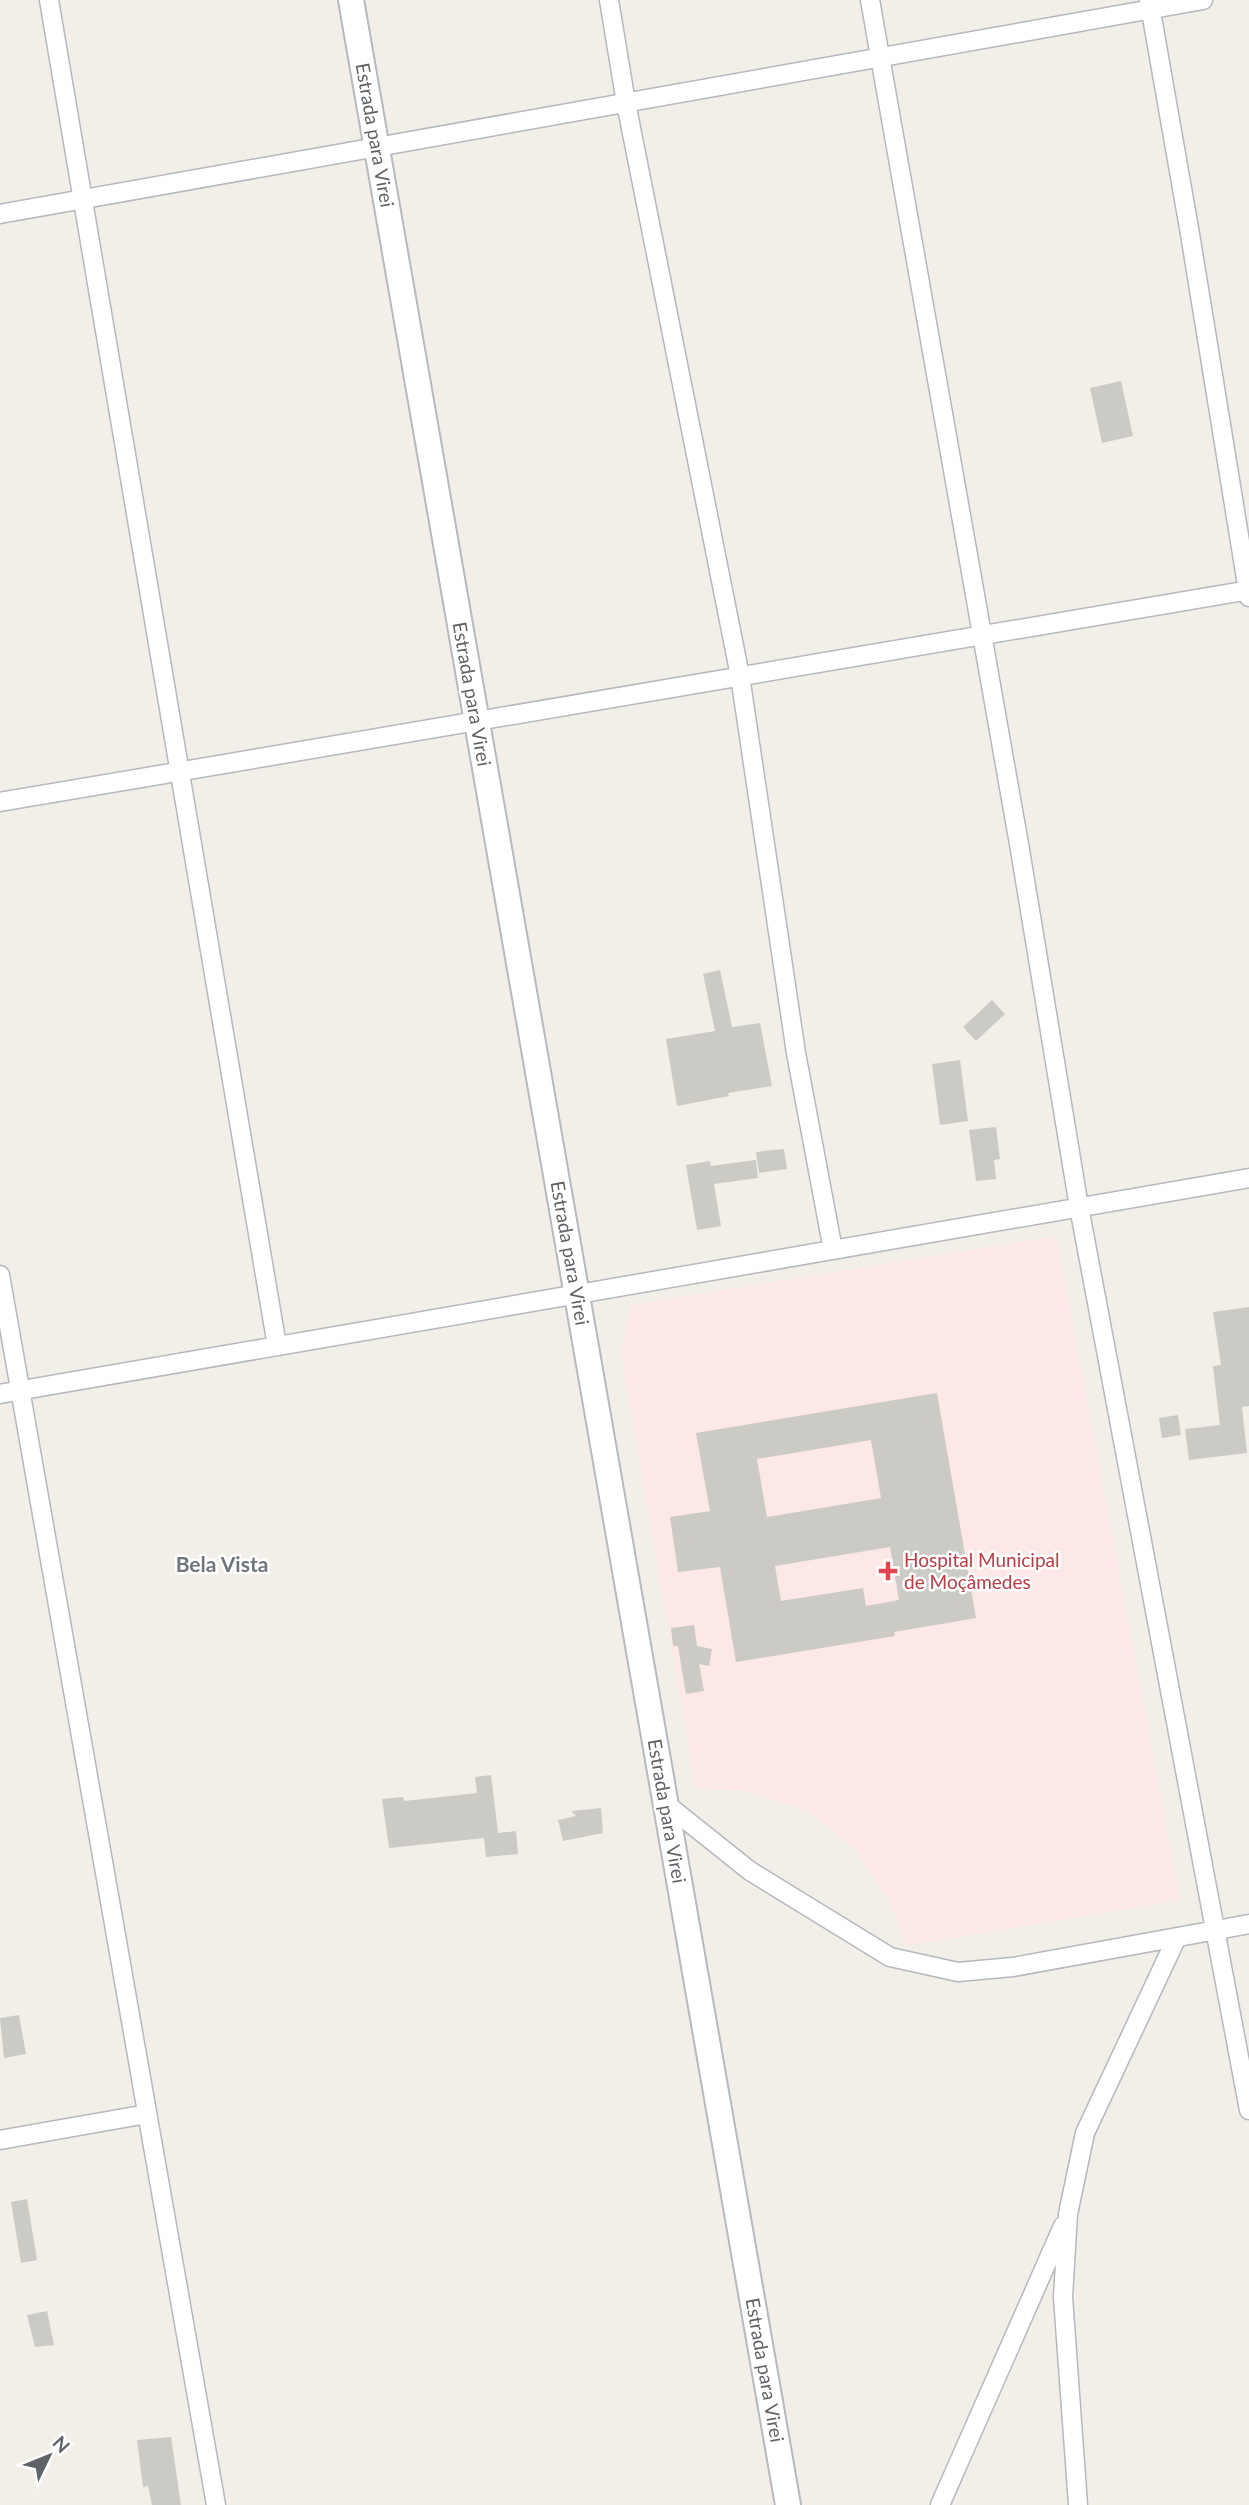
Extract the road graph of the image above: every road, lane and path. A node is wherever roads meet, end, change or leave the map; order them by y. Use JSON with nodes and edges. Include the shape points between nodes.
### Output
{"nodes":[{"id":1,"x":49,"y":0,"type":"edge"},
{"id":2,"x":351,"y":0,"type":"edge"},
{"id":3,"x":609,"y":0,"type":"edge"},
{"id":4,"x":870,"y":0,"type":"edge"},
{"id":5,"x":1203,"y":0,"type":"edge"},
{"id":6,"x":1150,"y":5,"type":"edge"},
{"id":7,"x":880,"y":58,"type":"junction"},
{"id":8,"x":626,"y":103,"type":"junction"},
{"id":9,"x":377,"y":147,"type":"junction"},
{"id":10,"x":85,"y":199,"type":"junction"},
{"id":11,"x":0,"y":214,"type":"edge"},
{"id":12,"x":1249,"y":592,"type":"edge"},
{"id":13,"x":982,"y":635,"type":"junction"},
{"id":14,"x":740,"y":677,"type":"junction"},
{"id":15,"x":477,"y":721,"type":"junction"},
{"id":16,"x":181,"y":772,"type":"junction"},
{"id":17,"x":0,"y":802,"type":"edge"},
{"id":18,"x":1249,"y":1178,"type":"edge"},
{"id":19,"x":1079,"y":1207,"type":"junction"},
{"id":20,"x":832,"y":1250,"type":"junction"},
{"id":21,"x":0,"y":1275,"type":"edge"},
{"id":22,"x":577,"y":1294,"type":"junction"},
{"id":23,"x":277,"y":1346,"type":"junction"},
{"id":24,"x":20,"y":1391,"type":"junction"},
{"id":25,"x":0,"y":1394,"type":"edge"},
{"id":26,"x":666,"y":1804,"type":"junction"},
{"id":27,"x":1249,"y":1924,"type":"edge"},
{"id":28,"x":1217,"y":1930,"type":"junction"},
{"id":29,"x":1177,"y":1937,"type":"junction"},
{"id":30,"x":1249,"y":2110,"type":"edge"},
{"id":31,"x":147,"y":2114,"type":"junction"},
{"id":32,"x":0,"y":2140,"type":"edge"},
{"id":33,"x":1069,"y":2214,"type":"junction"},
{"id":34,"x":216,"y":2505,"type":"edge"},
{"id":35,"x":788,"y":2505,"type":"edge"},
{"id":36,"x":940,"y":2505,"type":"edge"},
{"id":37,"x":1078,"y":2505,"type":"edge"}],
"edges":[{"from":1,"to":10,"type":"street"},
{"from":2,"to":9,"type":"street","name":"Estrada para Virei"},
{"from":3,"to":8,"type":"street"},
{"from":4,"to":7,"type":"street"},
{"from":5,"to":6,"type":"street"},
{"from":6,"to":7,"type":"street"},
{"from":6,"to":12,"type":"street"},
{"from":7,"to":8,"type":"street"},
{"from":7,"to":13,"type":"street"},
{"from":8,"to":9,"type":"street"},
{"from":8,"to":14,"type":"street"},
{"from":9,"to":10,"type":"street"},
{"from":9,"to":15,"type":"street","name":"Estrada para Virei"},
{"from":10,"to":11,"type":"street"},
{"from":10,"to":16,"type":"street"},
{"from":12,"to":13,"type":"street"},
{"from":13,"to":14,"type":"street"},
{"from":13,"to":19,"type":"street"},
{"from":14,"to":15,"type":"street"},
{"from":14,"to":20,"type":"street","via":[[796,1052]]},
{"from":15,"to":16,"type":"street"},
{"from":15,"to":22,"type":"street","name":"Estrada para Virei"},
{"from":16,"to":17,"type":"street"},
{"from":16,"to":23,"type":"street"},
{"from":18,"to":19,"type":"street"},
{"from":19,"to":20,"type":"street"},
{"from":19,"to":28,"type":"street"},
{"from":20,"to":22,"type":"street"},
{"from":21,"to":24,"type":"street"},
{"from":22,"to":23,"type":"street"},
{"from":22,"to":26,"type":"street","name":"Estrada para Virei"},
{"from":23,"to":24,"type":"street"},
{"from":24,"to":25,"type":"street"},
{"from":24,"to":31,"type":"street"},
{"from":26,"to":29,"type":"street","via":[[750,1871],[891,1957],[958,1972],[1013,1967]]},
{"from":26,"to":35,"type":"street","name":"Estrada para Virei"},
{"from":27,"to":28,"type":"street"},
{"from":28,"to":29,"type":"street"},
{"from":28,"to":30,"type":"street"},
{"from":29,"to":33,"type":"street","via":[[1085,2133]]},
{"from":31,"to":32,"type":"street"},
{"from":31,"to":34,"type":"street"},
{"from":33,"to":36,"type":"street"},
{"from":33,"to":37,"type":"street","via":[[1063,2297]]}]}
